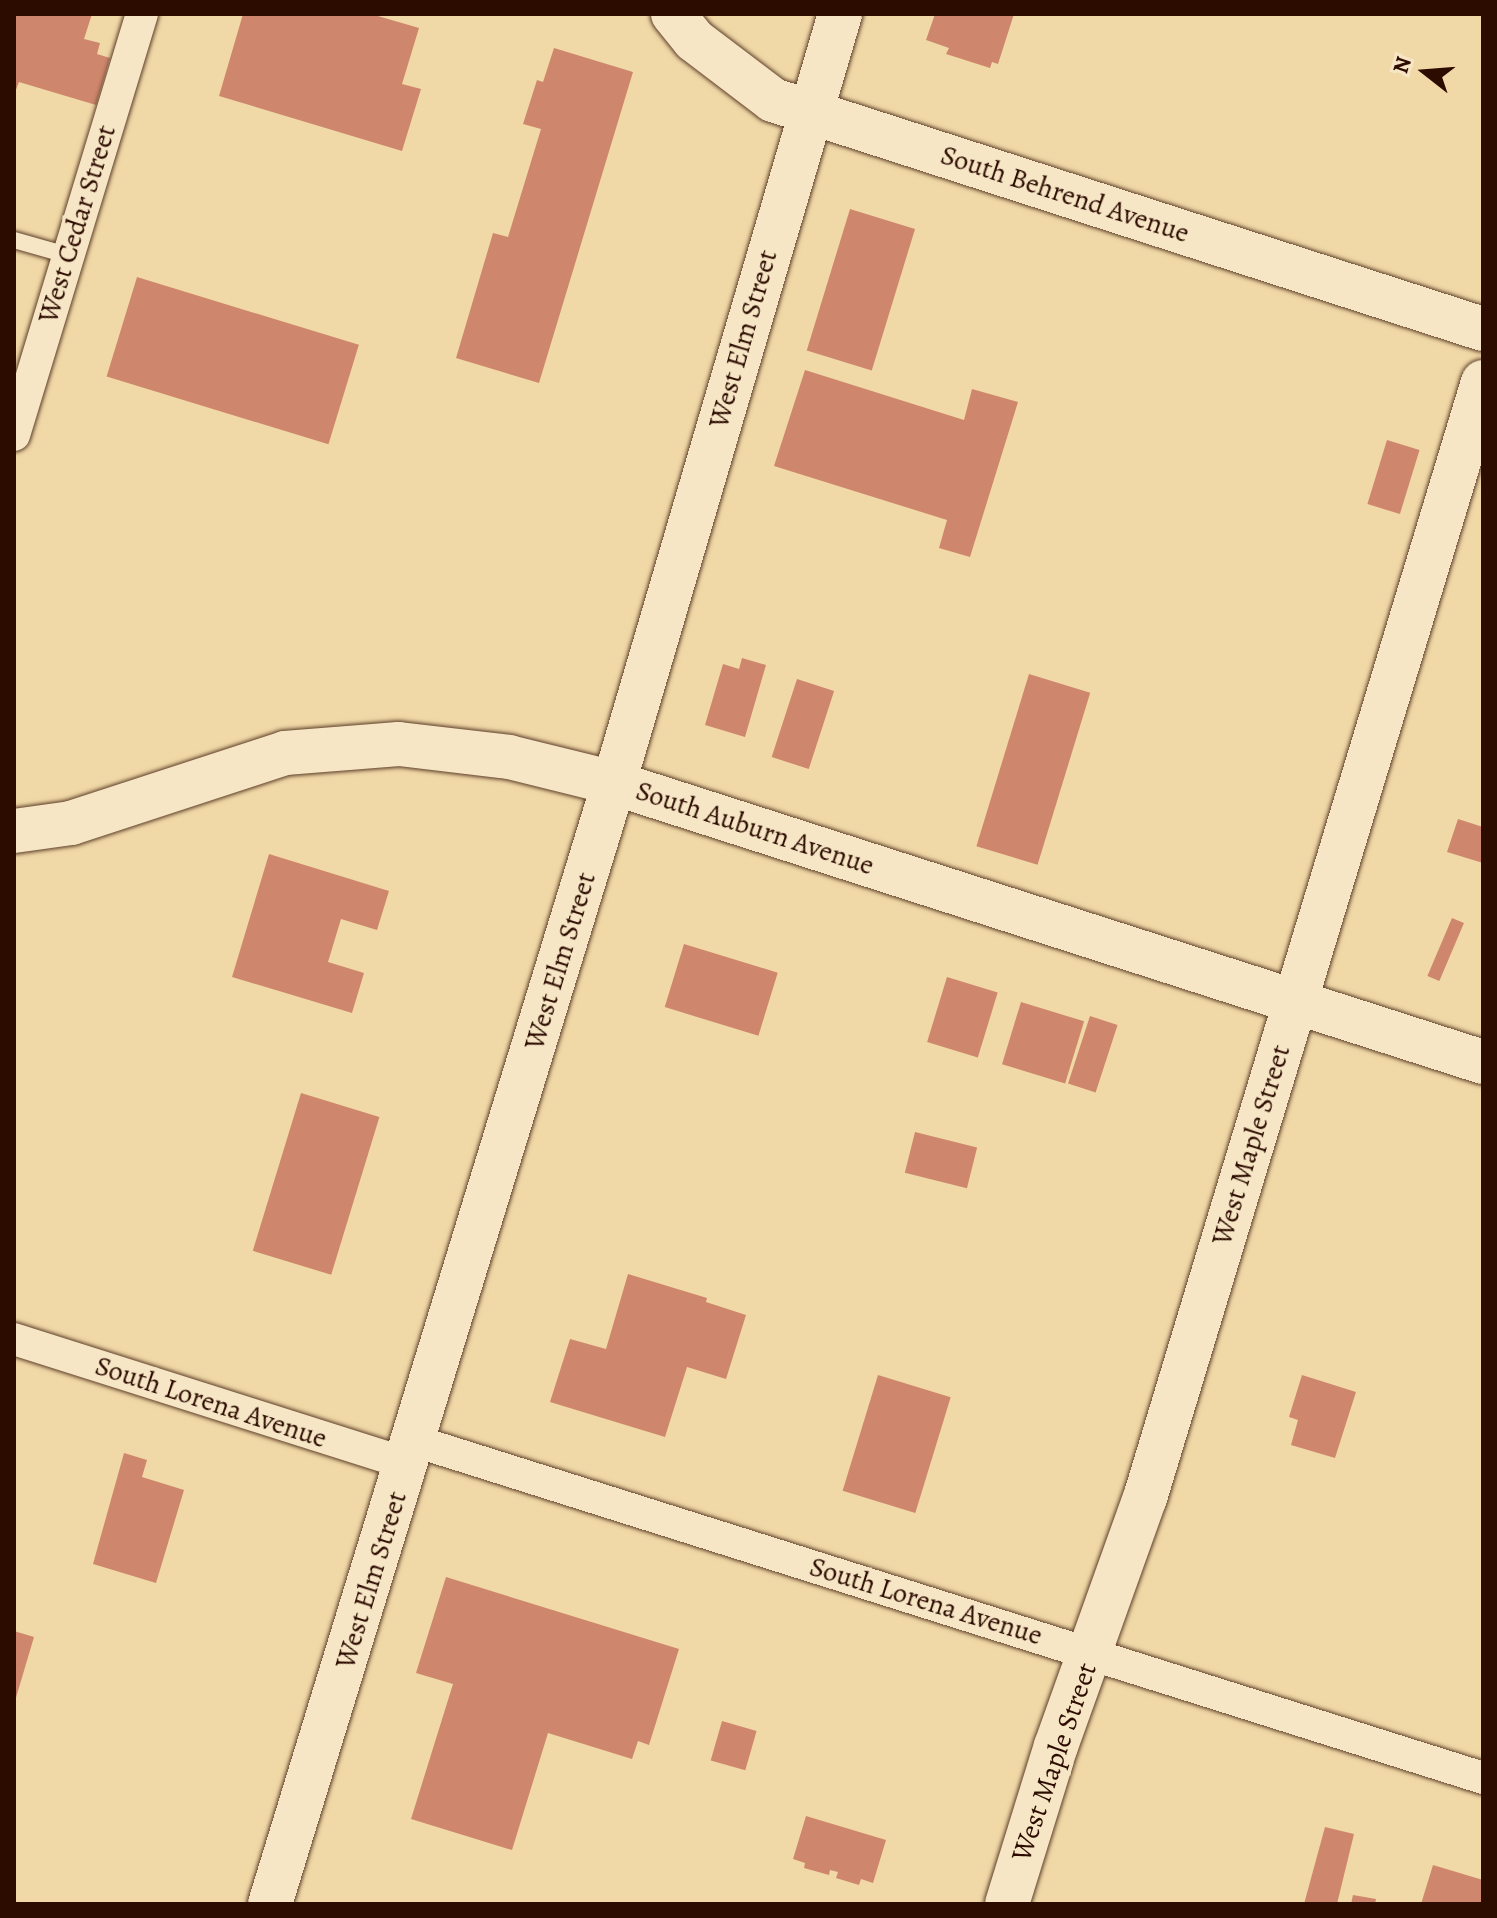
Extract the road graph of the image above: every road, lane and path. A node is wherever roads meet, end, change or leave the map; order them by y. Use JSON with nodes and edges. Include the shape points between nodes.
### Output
{"nodes":[{"id":1,"x":142,"y":14,"type":"edge"},
{"id":2,"x":673,"y":14,"type":"edge"},
{"id":3,"x":840,"y":14,"type":"edge"},
{"id":4,"x":810,"y":111,"type":"junction"},
{"id":5,"x":14,"y":240,"type":"edge"},
{"id":6,"x":67,"y":255,"type":"junction"},
{"id":7,"x":1483,"y":329,"type":"edge"},
{"id":8,"x":1483,"y":382,"type":"edge"},
{"id":9,"x":14,"y":435,"type":"edge"},
{"id":10,"x":614,"y":783,"type":"junction"},
{"id":11,"x":14,"y":831,"type":"edge"},
{"id":12,"x":1294,"y":1003,"type":"junction"},
{"id":13,"x":1483,"y":1062,"type":"edge"},
{"id":14,"x":14,"y":1339,"type":"edge"},
{"id":15,"x":411,"y":1452,"type":"junction"},
{"id":16,"x":1091,"y":1653,"type":"junction"},
{"id":17,"x":1483,"y":1778,"type":"edge"},
{"id":18,"x":270,"y":1904,"type":"edge"},
{"id":19,"x":1007,"y":1904,"type":"edge"}],
"edges":[{"from":1,"to":6,"type":"street","name":"West Cedar Street"},
{"from":2,"to":4,"type":"street","name":"South Behrend Avenue","via":[[694,40],[735,74],[773,100]]},
{"from":3,"to":4,"type":"street","name":"West Elm Street"},
{"from":4,"to":7,"type":"street","name":"South Behrend Avenue"},
{"from":4,"to":10,"type":"street","name":"West Elm Street"},
{"from":5,"to":6,"type":"lane"},
{"from":6,"to":9,"type":"street","name":"West Cedar Street"},
{"from":8,"to":12,"type":"street","name":"West Maple Street"},
{"from":10,"to":11,"type":"street","name":"South Auburn Avenue","via":[[509,757],[399,744],[285,753],[71,823]]},
{"from":10,"to":12,"type":"street","name":"South Auburn Avenue"},
{"from":10,"to":15,"type":"street","name":"West Elm Street"},
{"from":12,"to":13,"type":"street","name":"South Auburn Avenue"},
{"from":12,"to":16,"type":"street","name":"West Maple Street","via":[[1145,1498]]},
{"from":14,"to":15,"type":"street","name":"South Lorena Avenue"},
{"from":15,"to":16,"type":"street","name":"South Lorena Avenue"},
{"from":15,"to":18,"type":"street","name":"West Elm Street"},
{"from":16,"to":17,"type":"street","name":"South Lorena Avenue"},
{"from":16,"to":19,"type":"street","name":"West Maple Street"}]}
